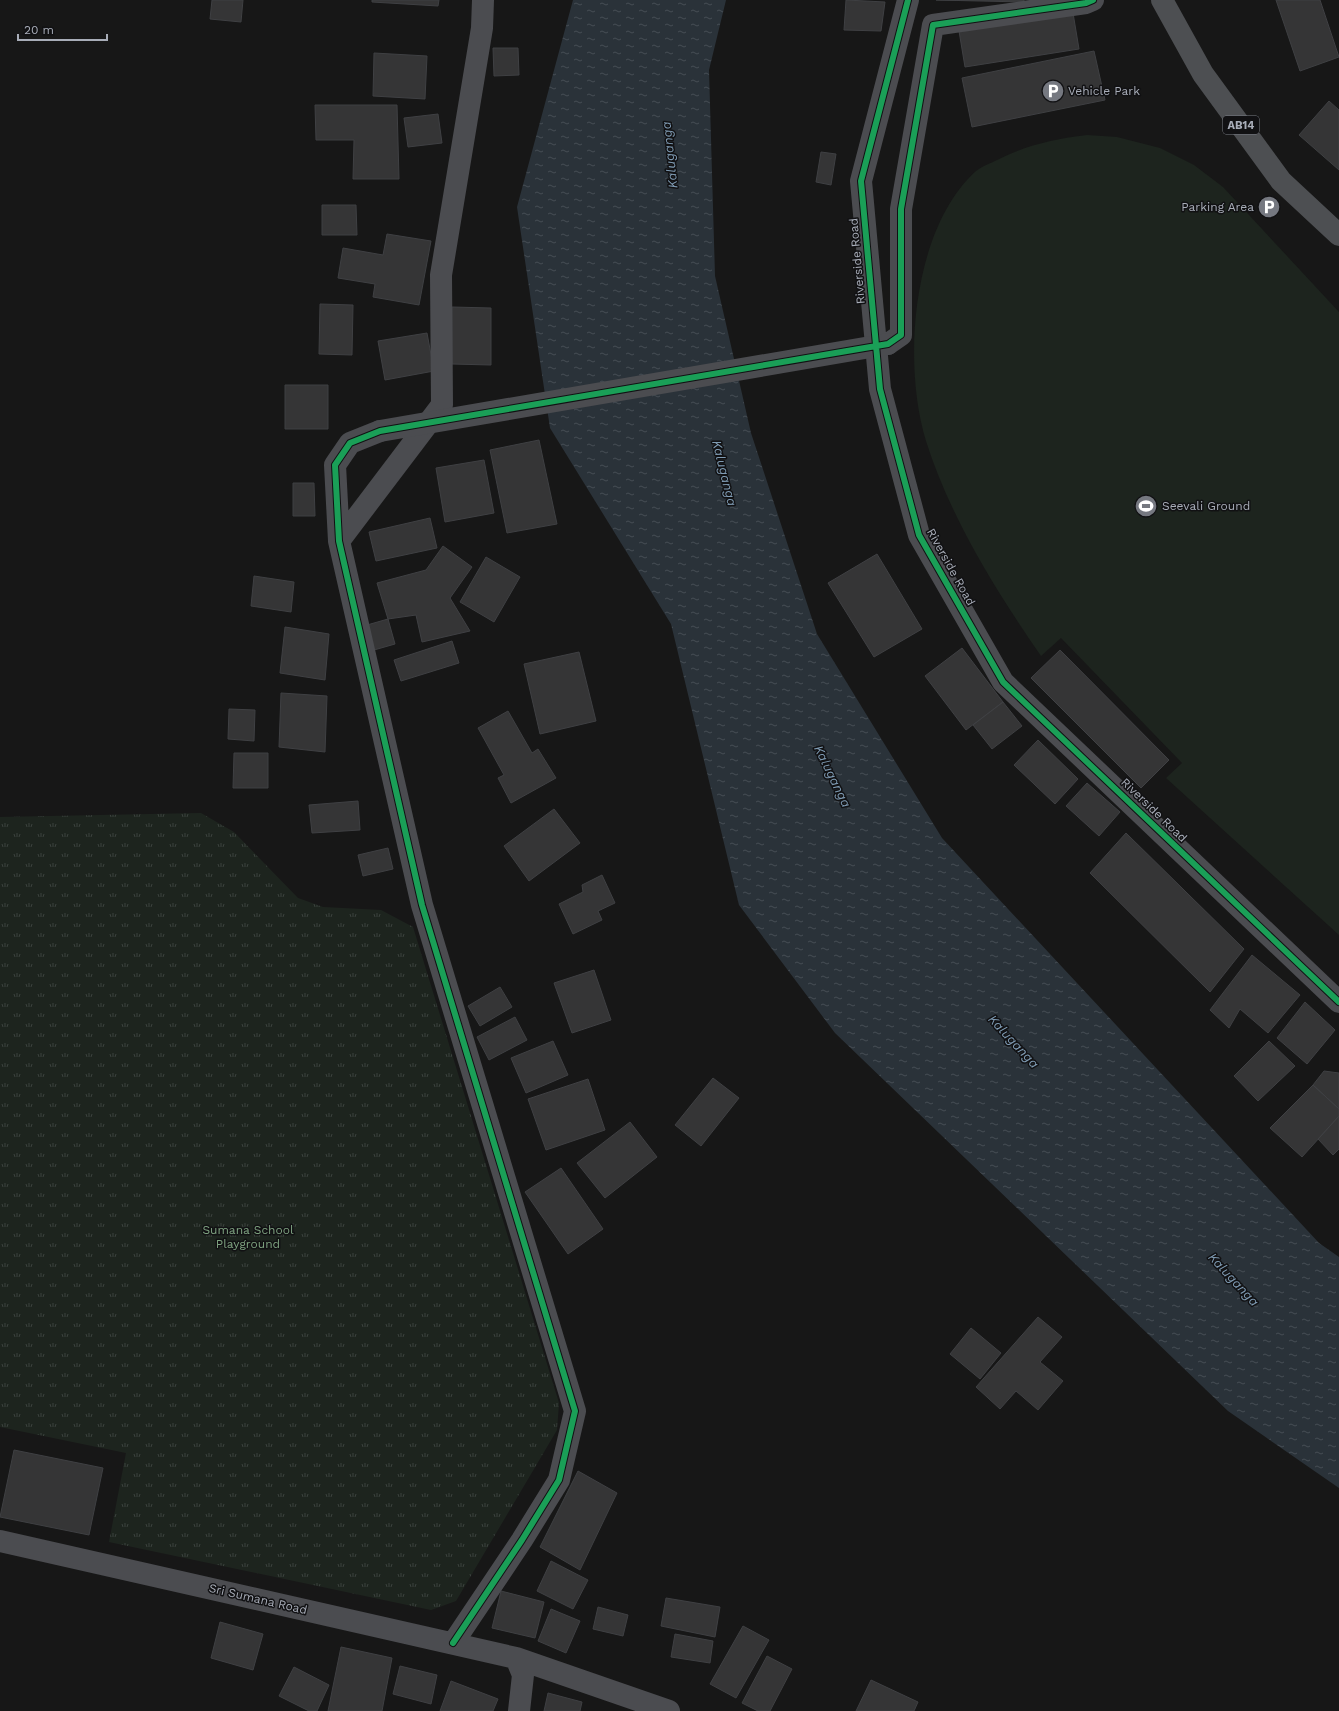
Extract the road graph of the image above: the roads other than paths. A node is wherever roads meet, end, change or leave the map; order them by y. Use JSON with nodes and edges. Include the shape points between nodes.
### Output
{"nodes":[{"id":1,"x":483,"y":0,"type":"edge"},
{"id":2,"x":908,"y":0,"type":"edge"},
{"id":3,"x":1093,"y":0,"type":"edge"},
{"id":4,"x":1162,"y":0,"type":"edge"},
{"id":5,"x":1339,"y":235,"type":"edge"},
{"id":6,"x":338,"y":541,"type":"junction"},
{"id":7,"x":1339,"y":1002,"type":"edge"},
{"id":8,"x":0,"y":1541,"type":"edge"},
{"id":9,"x":453,"y":1643,"type":"junction"},
{"id":10,"x":516,"y":1658,"type":"junction"},
{"id":11,"x":519,"y":1711,"type":"edge"},
{"id":12,"x":670,"y":1711,"type":"edge"}],
"edges":[{"from":1,"to":6,"type":"street","via":[[482,28],[441,275],[442,405]]},
{"from":2,"to":7,"type":"street","name":"Riverside Road","via":[[861,181],[880,389],[919,535],[1004,682]]},
{"from":3,"to":6,"type":"street","bridge":true,"via":[[933,25],[901,209],[901,335],[888,344],[380,431],[350,443],[335,465]]},
{"from":4,"to":5,"type":"main road","number":"AB14","via":[[1203,74],[1281,181]]},
{"from":6,"to":9,"type":"street","via":[[422,905],[575,1411],[559,1480]]},
{"from":8,"to":9,"type":"street","name":"Sri Sumana Road"},
{"from":9,"to":10,"type":"street","name":"Sri Sumana Road"},
{"from":10,"to":11,"type":"street","via":[[523,1675]]},
{"from":10,"to":12,"type":"street","name":"Sri Sumana Road"}]}
